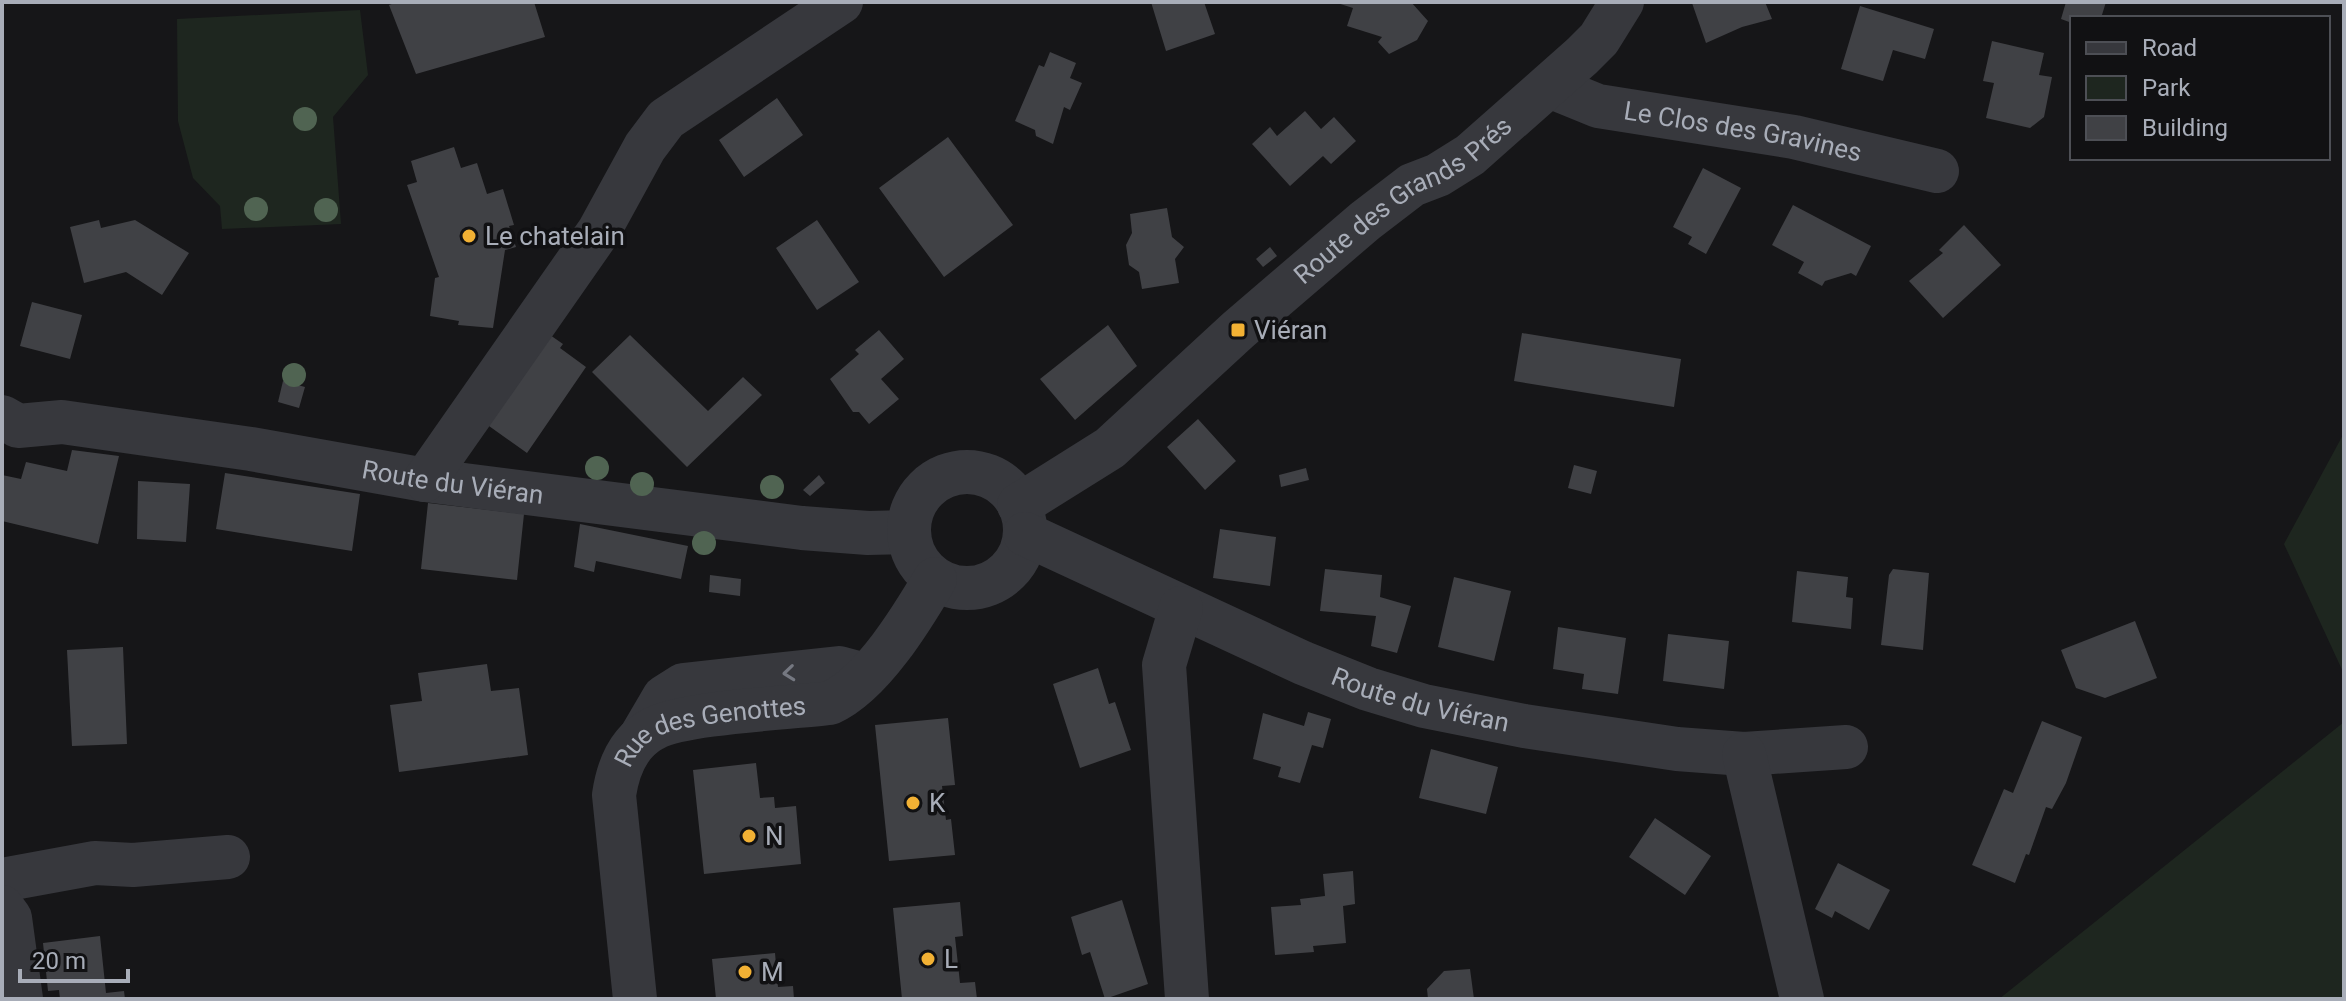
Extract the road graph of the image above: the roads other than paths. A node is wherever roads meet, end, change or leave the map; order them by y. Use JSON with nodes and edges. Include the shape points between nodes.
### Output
{"nodes":[{"id":1,"x":841,"y":2,"type":"edge"},
{"id":2,"x":1622,"y":2,"type":"edge"},
{"id":3,"x":677,"y":72,"type":"dead end"},
{"id":4,"x":1549,"y":86,"type":"junction"},
{"id":5,"x":655,"y":131,"type":"junction"},
{"id":6,"x":1937,"y":171,"type":"dead end"},
{"id":7,"x":7,"y":427,"type":"edge"},
{"id":8,"x":425,"y":480,"type":"junction"},
{"id":9,"x":1022,"y":520,"type":"junction"},
{"id":10,"x":909,"y":532,"type":"junction"},
{"id":11,"x":935,"y":579,"type":"junction"},
{"id":12,"x":1181,"y":608,"type":"junction"},
{"id":13,"x":1846,"y":747,"type":"dead end"},
{"id":14,"x":1744,"y":754,"type":"junction"},
{"id":15,"x":228,"y":857,"type":"dead end"},
{"id":16,"x":2,"y":880,"type":"edge"},
{"id":17,"x":2,"y":907,"type":"edge"},
{"id":18,"x":21,"y":999,"type":"edge"},
{"id":19,"x":635,"y":999,"type":"edge"},
{"id":20,"x":1187,"y":999,"type":"edge"},
{"id":21,"x":1802,"y":999,"type":"edge"}],
"edges":[{"from":1,"to":5,"type":"street"},
{"from":2,"to":4,"type":"street","name":"Route des Grands Prés","via":[[1599,39]]},
{"from":3,"to":5,"type":"street","via":[[659,108]]},
{"from":4,"to":6,"type":"street","name":"Le Clos des Gravines","via":[[1598,106],[1794,137]]},
{"from":4,"to":9,"type":"street","name":"Route des Grands Prés","via":[[1470,155],[1412,185],[1365,221]]},
{"from":5,"to":8,"type":"street","via":[[599,231]]},
{"from":7,"to":8,"type":"street","name":"Route du Viéran","via":[[70,423]]},
{"from":8,"to":10,"type":"street","name":"Route du Viéran","via":[[802,528]]},
{"from":9,"to":10,"type":"street","via":[[1012,494],[989,476],[959,472],[929,485],[918,498]]},
{"from":9,"to":11,"type":"street","via":[[1011,568],[997,580],[966,588]]},
{"from":9,"to":12,"type":"street","name":"Route du Viéran"},
{"from":10,"to":11,"type":"street","via":[[915,557]]},
{"from":11,"to":19,"type":"street","name":"Rue des Genottes","via":[[849,693],[830,703],[676,721],[640,738],[619,768],[614,795]]},
{"from":12,"to":14,"type":"street","name":"Route du Viéran","via":[[1356,684],[1424,706],[1677,749]]},
{"from":12,"to":20,"type":"street","via":[[1164,665]]},
{"from":13,"to":14,"type":"street","name":"Route du Viéran"},
{"from":14,"to":21,"type":"street"},
{"from":15,"to":16,"type":"street","via":[[95,863]]},
{"from":17,"to":18,"type":"street","via":[[10,918]]}]}
